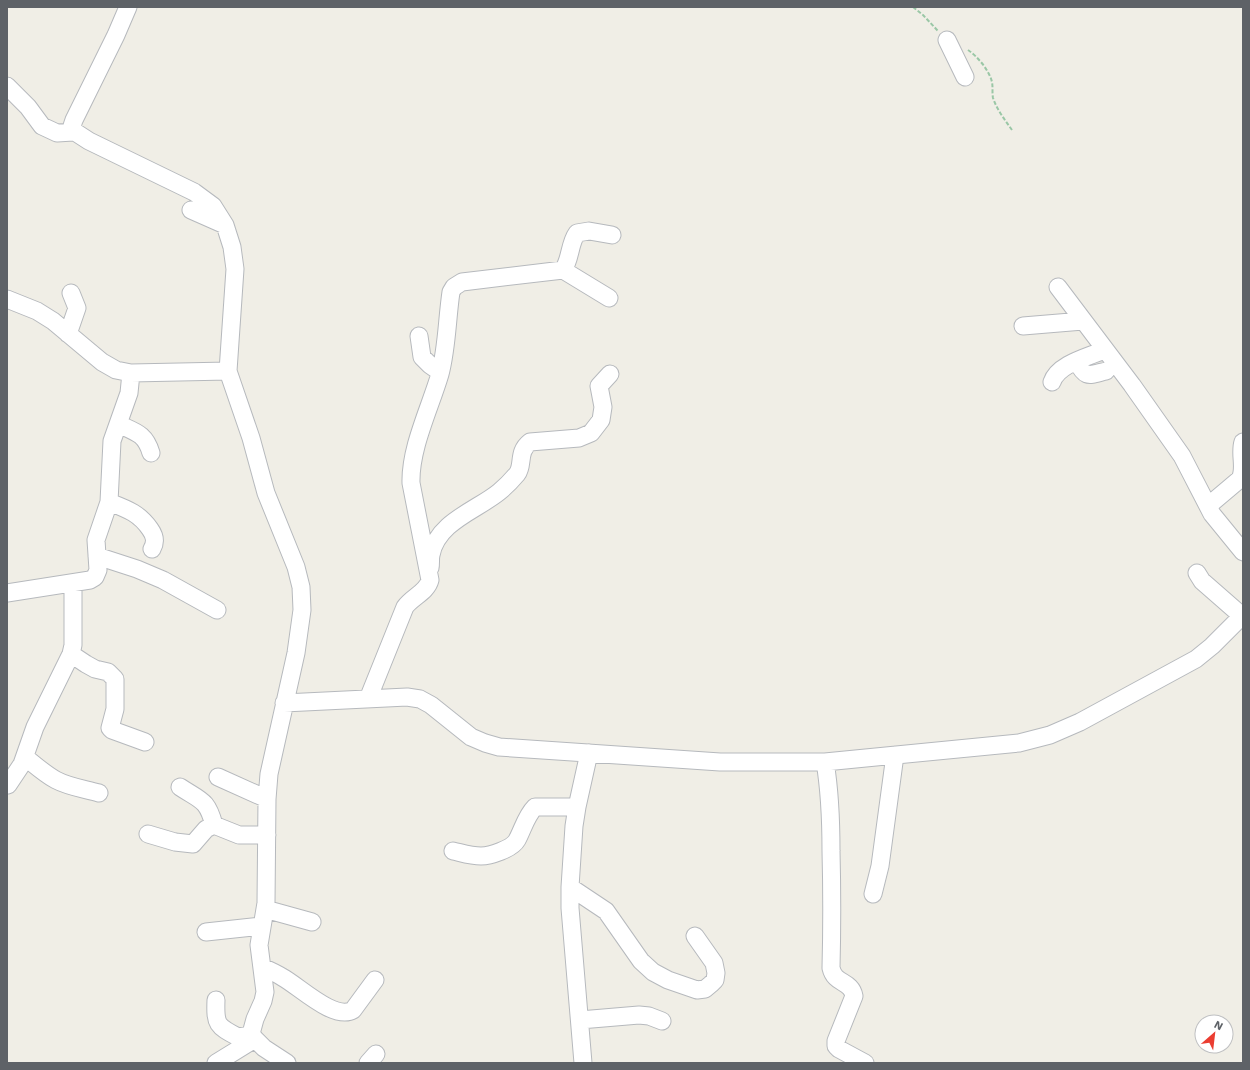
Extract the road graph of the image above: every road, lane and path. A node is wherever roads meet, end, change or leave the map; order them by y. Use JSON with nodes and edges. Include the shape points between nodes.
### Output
{"nodes":[{"id":1,"x":128,"y":7,"type":"edge"},
{"id":2,"x":947,"y":40,"type":"dead end"},
{"id":3,"x":964,"y":77,"type":"dead end"},
{"id":4,"x":7,"y":86,"type":"edge"},
{"id":5,"x":73,"y":132,"type":"junction"},
{"id":6,"x":190,"y":210,"type":"dead end"},
{"id":7,"x":225,"y":225,"type":"junction"},
{"id":8,"x":612,"y":235,"type":"dead end"},
{"id":9,"x":563,"y":270,"type":"junction"},
{"id":10,"x":1058,"y":287,"type":"dead end"},
{"id":11,"x":71,"y":293,"type":"dead end"},
{"id":12,"x":7,"y":298,"type":"edge"},
{"id":13,"x":609,"y":298,"type":"dead end"},
{"id":14,"x":1083,"y":321,"type":"junction"},
{"id":15,"x":1023,"y":326,"type":"dead end"},
{"id":16,"x":68,"y":334,"type":"junction"},
{"id":17,"x":419,"y":336,"type":"dead end"},
{"id":18,"x":1104,"y":350,"type":"junction"},
{"id":19,"x":1077,"y":361,"type":"junction"},
{"id":20,"x":228,"y":371,"type":"junction"},
{"id":21,"x":1106,"y":371,"type":"dead end"},
{"id":22,"x":440,"y":372,"type":"junction"},
{"id":23,"x":131,"y":373,"type":"junction"},
{"id":24,"x":610,"y":374,"type":"dead end"},
{"id":25,"x":1052,"y":382,"type":"dead end"},
{"id":26,"x":118,"y":424,"type":"junction"},
{"id":27,"x":1243,"y":442,"type":"edge"},
{"id":28,"x":151,"y":453,"type":"dead end"},
{"id":29,"x":109,"y":502,"type":"junction"},
{"id":30,"x":1208,"y":506,"type":"junction"},
{"id":31,"x":152,"y":549,"type":"dead end"},
{"id":32,"x":1243,"y":552,"type":"edge"},
{"id":33,"x":97,"y":556,"type":"junction"},
{"id":34,"x":1197,"y":573,"type":"dead end"},
{"id":35,"x":430,"y":580,"type":"junction"},
{"id":36,"x":73,"y":583,"type":"junction"},
{"id":37,"x":7,"y":593,"type":"edge"},
{"id":38,"x":218,"y":610,"type":"dead end"},
{"id":39,"x":1242,"y":616,"type":"edge"},
{"id":40,"x":71,"y":654,"type":"junction"},
{"id":41,"x":368,"y":699,"type":"junction"},
{"id":42,"x":284,"y":704,"type":"junction"},
{"id":43,"x":145,"y":742,"type":"dead end"},
{"id":44,"x":589,"y":753,"type":"junction"},
{"id":45,"x":895,"y":756,"type":"junction"},
{"id":46,"x":25,"y":757,"type":"junction"},
{"id":47,"x":825,"y":762,"type":"junction"},
{"id":48,"x":218,"y":776,"type":"dead end"},
{"id":49,"x":8,"y":785,"type":"dead end"},
{"id":50,"x":180,"y":787,"type":"dead end"},
{"id":51,"x":99,"y":793,"type":"dead end"},
{"id":52,"x":267,"y":799,"type":"junction"},
{"id":53,"x":577,"y":807,"type":"junction"},
{"id":54,"x":214,"y":825,"type":"junction"},
{"id":55,"x":148,"y":834,"type":"dead end"},
{"id":56,"x":267,"y":835,"type":"junction"},
{"id":57,"x":453,"y":851,"type":"dead end"},
{"id":58,"x":570,"y":887,"type":"junction"},
{"id":59,"x":873,"y":894,"type":"dead end"},
{"id":60,"x":265,"y":908,"type":"junction"},
{"id":61,"x":312,"y":922,"type":"dead end"},
{"id":62,"x":262,"y":926,"type":"junction"},
{"id":63,"x":206,"y":932,"type":"dead end"},
{"id":64,"x":695,"y":936,"type":"dead end"},
{"id":65,"x":262,"y":967,"type":"junction"},
{"id":66,"x":374,"y":980,"type":"dead end"},
{"id":67,"x":216,"y":1000,"type":"dead end"},
{"id":68,"x":580,"y":1020,"type":"junction"},
{"id":69,"x":662,"y":1021,"type":"dead end"},
{"id":70,"x":253,"y":1037,"type":"junction"},
{"id":71,"x":216,"y":1063,"type":"edge"},
{"id":72,"x":286,"y":1063,"type":"edge"},
{"id":73,"x":583,"y":1063,"type":"edge"},
{"id":74,"x":865,"y":1063,"type":"edge"}],
"edges":[{"from":1,"to":5,"type":"street","via":[[74,120],[71,129]]},
{"from":2,"to":3,"type":"street"},
{"from":4,"to":5,"type":"street","via":[[42,126],[57,133]]},
{"from":5,"to":7,"type":"street","via":[[194,192],[213,206]]},
{"from":6,"to":7,"type":"street"},
{"from":7,"to":20,"type":"street","via":[[236,269]]},
{"from":8,"to":9,"type":"street","via":[[588,231],[576,233],[572,240],[568,263]]},
{"from":9,"to":13,"type":"street"},
{"from":9,"to":22,"type":"street","via":[[457,284],[451,292]]},
{"from":10,"to":14,"type":"street"},
{"from":11,"to":16,"type":"street","via":[[77,308]]},
{"from":12,"to":16,"type":"street","via":[[37,311]]},
{"from":14,"to":15,"type":"street"},
{"from":14,"to":18,"type":"street"},
{"from":16,"to":23,"type":"street","via":[[102,362],[116,370]]},
{"from":17,"to":22,"type":"street","via":[[422,357]]},
{"from":18,"to":19,"type":"street"},
{"from":18,"to":30,"type":"street","via":[[1182,456]]},
{"from":19,"to":21,"type":"street","via":[[1084,374]]},
{"from":19,"to":25,"type":"street","via":[[1062,368]]},
{"from":20,"to":23,"type":"street"},
{"from":20,"to":42,"type":"street","via":[[251,438],[266,493],[296,567],[301,587],[302,610],[296,653]]},
{"from":22,"to":35,"type":"street","via":[[411,469],[411,483]]},
{"from":23,"to":26,"type":"street","via":[[129,393]]},
{"from":24,"to":35,"type":"street","via":[[599,386],[604,407],[601,420],[591,433],[579,438],[530,442],[524,447],[518,473],[499,492],[451,524],[438,538],[431,554]]},
{"from":26,"to":28,"type":"street","via":[[145,438]]},
{"from":26,"to":29,"type":"street","via":[[112,442]]},
{"from":27,"to":30,"type":"street","via":[[1243,474]]},
{"from":29,"to":31,"type":"street","via":[[138,515],[145,522],[154,534],[155,544]]},
{"from":29,"to":33,"type":"street","via":[[96,540]]},
{"from":30,"to":32,"type":"street"},
{"from":33,"to":36,"type":"street","via":[[98,570],[95,577]]},
{"from":33,"to":38,"type":"street","via":[[136,569]]},
{"from":34,"to":39,"type":"street","via":[[1202,582]]},
{"from":35,"to":41,"type":"street","via":[[428,585],[404,607]]},
{"from":36,"to":37,"type":"street"},
{"from":36,"to":40,"type":"street"},
{"from":39,"to":45,"type":"street","via":[[1196,659],[1080,722],[1050,735],[1019,743]]},
{"from":40,"to":43,"type":"street","via":[[115,678],[115,710],[110,728]]},
{"from":40,"to":46,"type":"street","via":[[35,727]]},
{"from":41,"to":42,"type":"street"},
{"from":41,"to":44,"type":"street","via":[[420,699],[471,737],[499,747]]},
{"from":42,"to":52,"type":"street","via":[[269,774]]},
{"from":44,"to":47,"type":"street","via":[[720,762]]},
{"from":44,"to":53,"type":"street"},
{"from":45,"to":47,"type":"street"},
{"from":45,"to":59,"type":"street","via":[[880,866]]},
{"from":46,"to":49,"type":"street"},
{"from":46,"to":51,"type":"street","via":[[56,780]]},
{"from":47,"to":74,"type":"street","via":[[831,829],[831,968],[833,975],[850,987],[854,996],[836,1046]]},
{"from":48,"to":52,"type":"street"},
{"from":50,"to":54,"type":"street","via":[[206,805]]},
{"from":52,"to":56,"type":"street"},
{"from":53,"to":57,"type":"street","via":[[535,807],[530,811],[513,846],[508,848],[481,856]]},
{"from":53,"to":58,"type":"street"},
{"from":54,"to":55,"type":"street","via":[[206,829],[193,844]]},
{"from":54,"to":56,"type":"street","via":[[239,835]]},
{"from":56,"to":60,"type":"street"},
{"from":58,"to":64,"type":"street","via":[[606,911],[641,961],[653,972],[697,990],[705,989],[711,984],[716,973],[714,963]]},
{"from":58,"to":68,"type":"street"},
{"from":60,"to":61,"type":"street"},
{"from":60,"to":62,"type":"street"},
{"from":62,"to":63,"type":"street"},
{"from":62,"to":65,"type":"street","via":[[259,945]]},
{"from":65,"to":66,"type":"street","via":[[327,1007],[344,1013],[353,1010]]},
{"from":65,"to":70,"type":"street","via":[[265,992],[255,1019]]},
{"from":67,"to":70,"type":"street","via":[[215,1017],[219,1025],[238,1037]]},
{"from":68,"to":69,"type":"street","via":[[639,1015]]},
{"from":68,"to":73,"type":"street"},
{"from":70,"to":71,"type":"street"},
{"from":70,"to":72,"type":"street"}]}
